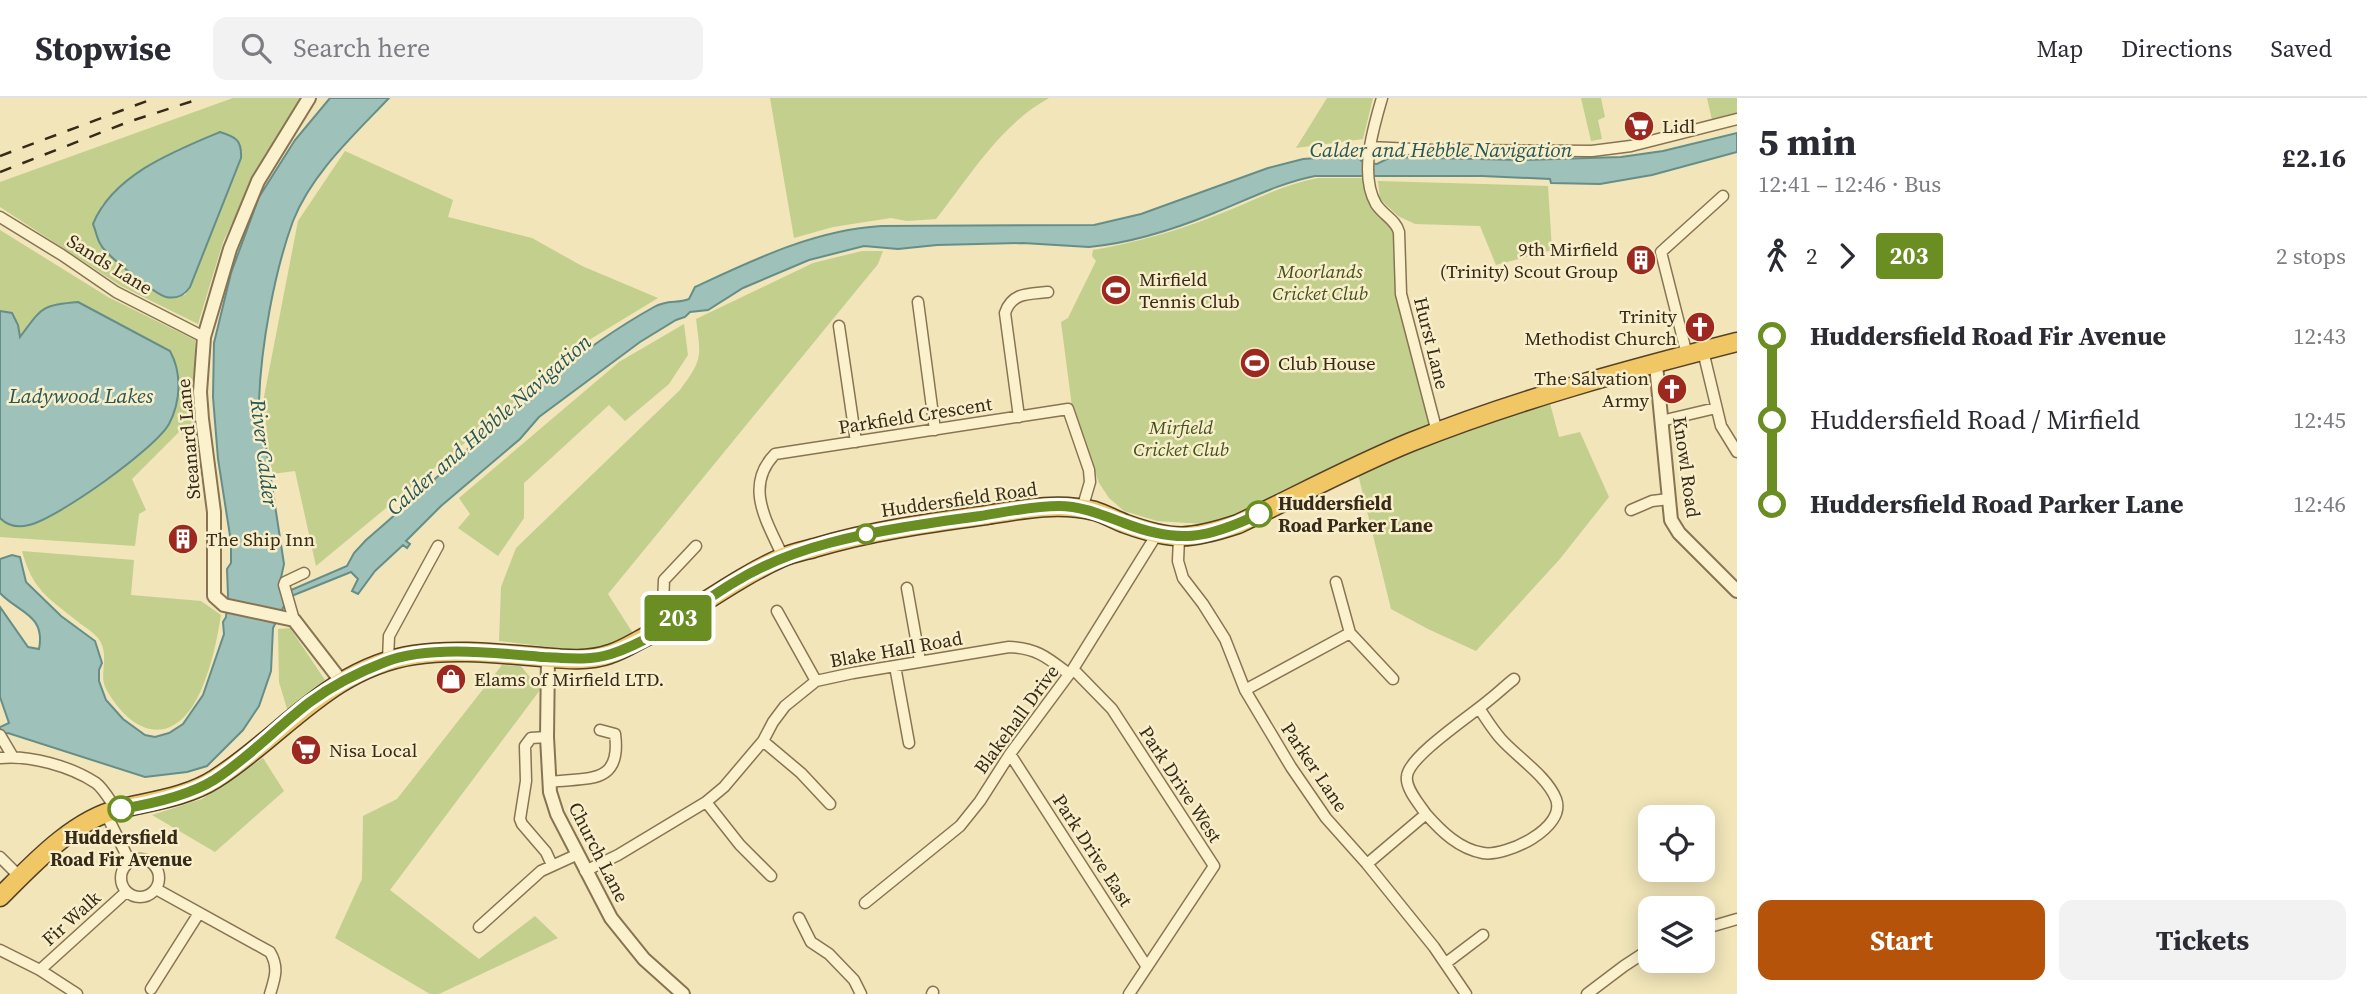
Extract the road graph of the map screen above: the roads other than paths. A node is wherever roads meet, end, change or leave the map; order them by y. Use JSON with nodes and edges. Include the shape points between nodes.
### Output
{"nodes":[{"id":1,"x":309,"y":98,"type":"edge"},
{"id":2,"x":1382,"y":98,"type":"edge"},
{"id":3,"x":1737,"y":119,"type":"edge"},
{"id":4,"x":1370,"y":152,"type":"junction"},
{"id":5,"x":1723,"y":196,"type":"dead end"},
{"id":6,"x":0,"y":217,"type":"edge"},
{"id":7,"x":1048,"y":292,"type":"dead end"},
{"id":8,"x":918,"y":302,"type":"dead end"},
{"id":9,"x":839,"y":326,"type":"dead end"},
{"id":10,"x":204,"y":337,"type":"junction"},
{"id":11,"x":1737,"y":342,"type":"edge"},
{"id":12,"x":1695,"y":353,"type":"junction"},
{"id":13,"x":1656,"y":365,"type":"junction"},
{"id":14,"x":1716,"y":408,"type":"junction"},
{"id":15,"x":1019,"y":417,"type":"junction"},
{"id":16,"x":1661,"y":421,"type":"junction"},
{"id":17,"x":935,"y":430,"type":"junction"},
{"id":18,"x":1437,"y":432,"type":"junction"},
{"id":19,"x":856,"y":442,"type":"junction"},
{"id":20,"x":1737,"y":452,"type":"edge"},
{"id":21,"x":1669,"y":499,"type":"junction"},
{"id":22,"x":1082,"y":509,"type":"junction"},
{"id":23,"x":1631,"y":510,"type":"dead end"},
{"id":24,"x":1157,"y":534,"type":"junction"},
{"id":25,"x":1178,"y":538,"type":"junction"},
{"id":26,"x":696,"y":546,"type":"dead end"},
{"id":27,"x":438,"y":547,"type":"dead end"},
{"id":28,"x":783,"y":557,"type":"junction"},
{"id":29,"x":304,"y":573,"type":"dead end"},
{"id":30,"x":1336,"y":582,"type":"dead end"},
{"id":31,"x":907,"y":588,"type":"dead end"},
{"id":32,"x":1737,"y":591,"type":"edge"},
{"id":33,"x":777,"y":611,"type":"dead end"},
{"id":34,"x":289,"y":614,"type":"junction"},
{"id":35,"x":662,"y":628,"type":"junction"},
{"id":36,"x":1350,"y":633,"type":"junction"},
{"id":37,"x":548,"y":657,"type":"junction"},
{"id":38,"x":388,"y":660,"type":"junction"},
{"id":39,"x":920,"y":661,"type":"junction"},
{"id":40,"x":895,"y":666,"type":"junction"},
{"id":41,"x":1071,"y":672,"type":"junction"},
{"id":42,"x":1514,"y":678,"type":"dead end"},
{"id":43,"x":1393,"y":679,"type":"dead end"},
{"id":44,"x":341,"y":681,"type":"junction"},
{"id":45,"x":816,"y":681,"type":"junction"},
{"id":46,"x":1245,"y":690,"type":"junction"},
{"id":47,"x":1479,"y":708,"type":"junction"},
{"id":48,"x":600,"y":730,"type":"dead end"},
{"id":49,"x":547,"y":737,"type":"junction"},
{"id":50,"x":2,"y":738,"type":"edge"},
{"id":51,"x":763,"y":741,"type":"junction"},
{"id":52,"x":909,"y":743,"type":"dead end"},
{"id":53,"x":1010,"y":754,"type":"junction"},
{"id":54,"x":13,"y":757,"type":"junction"},
{"id":55,"x":0,"y":758,"type":"edge"},
{"id":56,"x":550,"y":782,"type":"junction"},
{"id":57,"x":706,"y":802,"type":"junction"},
{"id":58,"x":830,"y":804,"type":"dead end"},
{"id":59,"x":111,"y":812,"type":"junction"},
{"id":60,"x":1426,"y":814,"type":"junction"},
{"id":61,"x":576,"y":855,"type":"junction"},
{"id":62,"x":0,"y":856,"type":"edge"},
{"id":63,"x":130,"y":862,"type":"junction"},
{"id":64,"x":1367,"y":864,"type":"junction"},
{"id":65,"x":552,"y":865,"type":"junction"},
{"id":66,"x":585,"y":871,"type":"junction"},
{"id":67,"x":771,"y":876,"type":"dead end"},
{"id":68,"x":20,"y":877,"type":"junction"},
{"id":69,"x":156,"y":889,"type":"junction"},
{"id":70,"x":126,"y":892,"type":"junction"},
{"id":71,"x":0,"y":897,"type":"edge"},
{"id":72,"x":869,"y":897,"type":"dead end"},
{"id":73,"x":199,"y":913,"type":"junction"},
{"id":74,"x":799,"y":918,"type":"dead end"},
{"id":75,"x":1737,"y":919,"type":"edge"},
{"id":76,"x":1715,"y":925,"type":"edge"},
{"id":77,"x":479,"y":927,"type":"dead end"},
{"id":78,"x":1483,"y":935,"type":"dead end"},
{"id":79,"x":0,"y":950,"type":"edge"},
{"id":80,"x":1638,"y":958,"type":"edge"},
{"id":81,"x":1446,"y":963,"type":"junction"},
{"id":82,"x":1147,"y":967,"type":"junction"},
{"id":83,"x":40,"y":970,"type":"junction"},
{"id":84,"x":151,"y":989,"type":"dead end"},
{"id":85,"x":1459,"y":989,"type":"edge"},
{"id":86,"x":77,"y":994,"type":"edge"},
{"id":87,"x":270,"y":994,"type":"edge"},
{"id":88,"x":683,"y":994,"type":"edge"},
{"id":89,"x":861,"y":994,"type":"edge"},
{"id":90,"x":1129,"y":994,"type":"edge"},
{"id":91,"x":1466,"y":994,"type":"edge"},
{"id":92,"x":1587,"y":994,"type":"edge"}],
"edges":[{"from":1,"to":10,"type":"street","name":"Steanard Lane","via":[[258,181],[230,249]]},
{"from":2,"to":4,"type":"street","name":"Hurst Lane"},
{"from":3,"to":4,"type":"street","via":[[1631,146],[1592,150]]},
{"from":4,"to":18,"type":"street","name":"Hurst Lane","via":[[1371,194],[1399,232],[1401,294]]},
{"from":5,"to":12,"type":"street","via":[[1661,252]]},
{"from":6,"to":10,"type":"street","name":"Sands Lane","via":[[116,292]]},
{"from":7,"to":15,"type":"street","via":[[1016,296],[1005,313]]},
{"from":8,"to":17,"type":"street"},
{"from":9,"to":19,"type":"street"},
{"from":10,"to":34,"type":"street","name":"Steanard Lane","via":[[200,392],[214,512],[214,596],[224,605]]},
{"from":11,"to":12,"type":"highway","name":"Huddersfield Road"},
{"from":12,"to":13,"type":"highway","name":"Huddersfield Road"},
{"from":12,"to":14,"type":"street"},
{"from":13,"to":16,"type":"street","name":"Knowl Road"},
{"from":13,"to":18,"type":"highway","name":"Huddersfield Road"},
{"from":14,"to":16,"type":"street"},
{"from":14,"to":20,"type":"street"},
{"from":15,"to":17,"type":"street","name":"Parkfield Crescent"},
{"from":15,"to":22,"type":"street","name":"Parkfield Crescent","via":[[1068,409],[1089,470]]},
{"from":16,"to":21,"type":"street","name":"Knowl Road"},
{"from":17,"to":19,"type":"street","name":"Parkfield Crescent"},
{"from":18,"to":25,"type":"highway","name":"Huddersfield Road","via":[[1238,524]]},
{"from":19,"to":28,"type":"street","name":"Parkfield Crescent","via":[[775,454],[765,464],[759,502]]},
{"from":21,"to":23,"type":"street","via":[[1652,500]]},
{"from":21,"to":32,"type":"street","name":"Knowl Road","via":[[1674,527]]},
{"from":22,"to":24,"type":"highway","name":"Huddersfield Road"},
{"from":22,"to":28,"type":"highway","name":"Huddersfield Road","via":[[1060,506],[923,524]]},
{"from":24,"to":25,"type":"highway","name":"Huddersfield Road"},
{"from":24,"to":41,"type":"street","name":"Blakehall Drive"},
{"from":25,"to":46,"type":"street","name":"Parker Lane","via":[[1183,578],[1225,639]]},
{"from":26,"to":35,"type":"street","via":[[664,580]]},
{"from":27,"to":38,"type":"street","via":[[389,636]]},
{"from":28,"to":35,"type":"highway","name":"Huddersfield Road"},
{"from":29,"to":34,"type":"street","via":[[285,582]]},
{"from":30,"to":36,"type":"street"},
{"from":31,"to":39,"type":"street"},
{"from":33,"to":45,"type":"street"},
{"from":34,"to":44,"type":"street"},
{"from":35,"to":37,"type":"highway","name":"Huddersfield Road","via":[[612,654],[588,659]]},
{"from":36,"to":43,"type":"street"},
{"from":36,"to":46,"type":"street"},
{"from":37,"to":38,"type":"highway","name":"Huddersfield Road","via":[[453,653]]},
{"from":37,"to":49,"type":"street","name":"Church Lane"},
{"from":38,"to":44,"type":"highway","name":"Huddersfield Road"},
{"from":39,"to":40,"type":"street","name":"Blake Hall Road"},
{"from":39,"to":41,"type":"street","name":"Blake Hall Road","via":[[1029,648]]},
{"from":40,"to":45,"type":"street","name":"Blake Hall Road"},
{"from":40,"to":52,"type":"street"},
{"from":41,"to":53,"type":"street","name":"Blakehall Drive"},
{"from":41,"to":82,"type":"street","name":"Park Drive West","via":[[1112,709],[1214,866]]},
{"from":42,"to":47,"type":"street"},
{"from":44,"to":59,"type":"highway","name":"Huddersfield Road","via":[[212,782]]},
{"from":45,"to":51,"type":"street","name":"Blake Hall Road","via":[[785,706]]},
{"from":46,"to":64,"type":"street","name":"Parker Lane","via":[[1326,818]]},
{"from":47,"to":60,"type":"street","via":[[1442,736],[1409,770],[1409,788]]},
{"from":47,"to":60,"type":"street","via":[[1500,739],[1556,797],[1553,820],[1528,841],[1485,854],[1443,832]]},
{"from":48,"to":56,"type":"street","via":[[615,734],[618,750],[612,768],[599,777]]},
{"from":49,"to":56,"type":"street","name":"Church Lane"},
{"from":49,"to":65,"type":"street","via":[[526,743],[520,819]]},
{"from":50,"to":54,"type":"street"},
{"from":51,"to":57,"type":"street","name":"Blake Hall Road"},
{"from":51,"to":58,"type":"street"},
{"from":53,"to":72,"type":"street","name":"Blakehall Drive","via":[[960,826]]},
{"from":53,"to":82,"type":"street","name":"Park Drive East"},
{"from":54,"to":55,"type":"street"},
{"from":54,"to":59,"type":"street","via":[[57,766],[98,784]]},
{"from":56,"to":61,"type":"street","name":"Church Lane","via":[[556,814]]},
{"from":57,"to":66,"type":"street","name":"Blake Hall Road"},
{"from":57,"to":67,"type":"street"},
{"from":59,"to":63,"type":"street"},
{"from":59,"to":68,"type":"highway","name":"Huddersfield Road","via":[[79,828]]},
{"from":60,"to":64,"type":"street"},
{"from":61,"to":65,"type":"street"},
{"from":61,"to":66,"type":"street","name":"Church Lane"},
{"from":62,"to":68,"type":"street"},
{"from":63,"to":69,"type":"street","via":[[143,859],[154,865],[160,877]]},
{"from":63,"to":70,"type":"street","via":[[121,876]]},
{"from":64,"to":81,"type":"street","name":"Parker Lane"},
{"from":65,"to":77,"type":"street"},
{"from":66,"to":88,"type":"street","name":"Church Lane","via":[[611,918],[644,959]]},
{"from":68,"to":71,"type":"highway","name":"Huddersfield Road"},
{"from":69,"to":70,"type":"street","via":[[142,898]]},
{"from":69,"to":73,"type":"street"},
{"from":70,"to":83,"type":"street","name":"Fir Walk"},
{"from":73,"to":84,"type":"street"},
{"from":73,"to":87,"type":"street","via":[[270,952],[276,971]]},
{"from":74,"to":89,"type":"street","via":[[811,942],[854,980]]},
{"from":75,"to":76,"type":"street"},
{"from":78,"to":81,"type":"street"},
{"from":79,"to":83,"type":"street"},
{"from":80,"to":92,"type":"street"},
{"from":81,"to":85,"type":"street","name":"Parker Lane"},
{"from":82,"to":90,"type":"street","name":"Park Drive West"},
{"from":83,"to":86,"type":"street"},
{"from":85,"to":91,"type":"street","name":"Parker Lane"}]}
